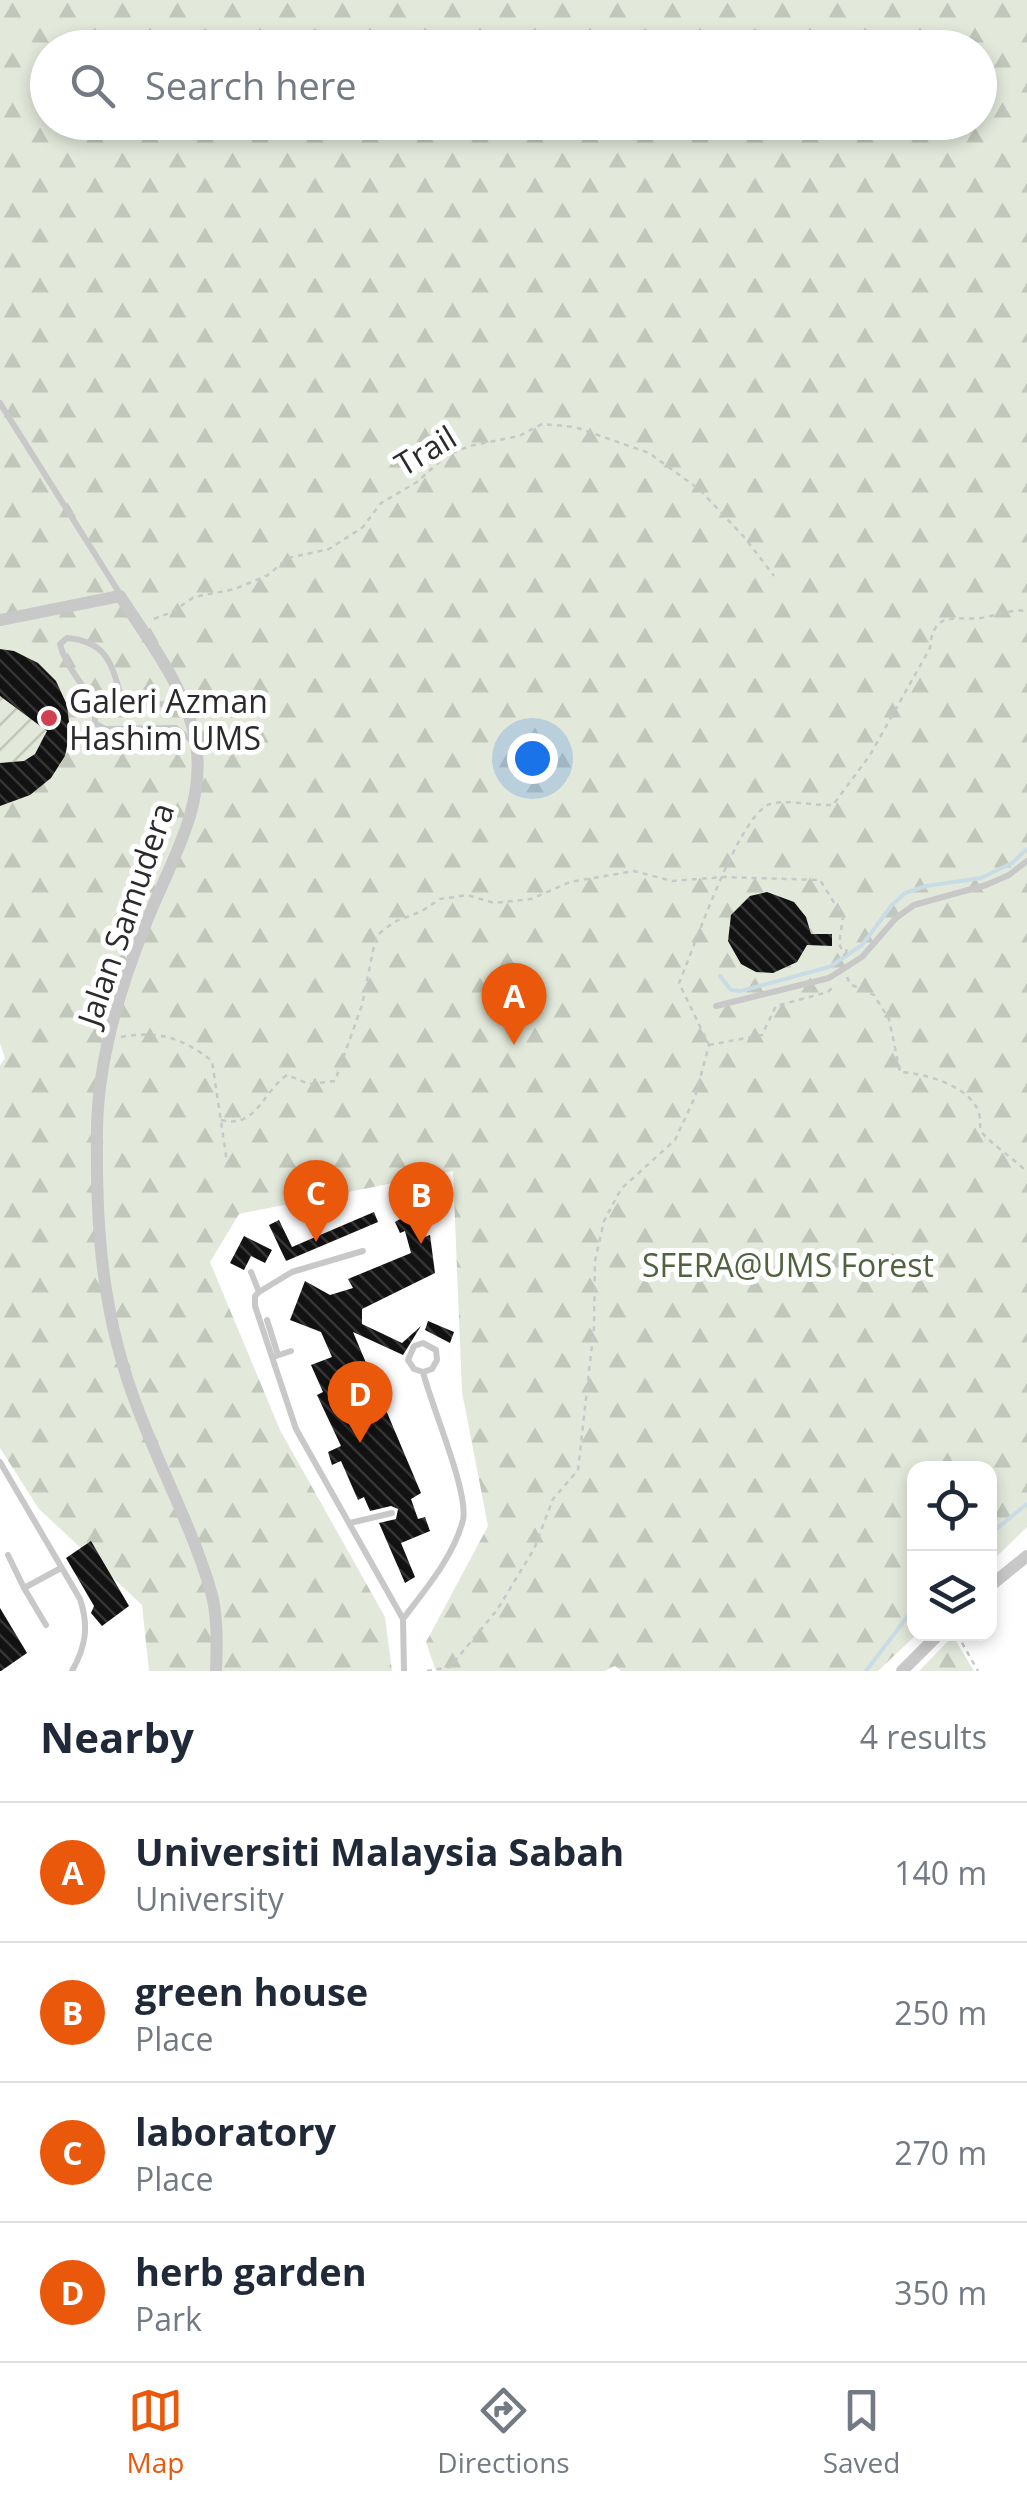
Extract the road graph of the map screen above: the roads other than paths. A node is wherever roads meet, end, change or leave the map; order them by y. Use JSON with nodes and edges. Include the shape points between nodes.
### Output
{"nodes":[{"id":1,"x":0,"y":402,"type":"edge"},
{"id":2,"x":120,"y":596,"type":"junction"},
{"id":3,"x":0,"y":620,"type":"edge"},
{"id":4,"x":185,"y":703,"type":"junction"},
{"id":5,"x":124,"y":706,"type":"junction"},
{"id":6,"x":95,"y":713,"type":"junction"},
{"id":7,"x":196,"y":744,"type":"junction"},
{"id":8,"x":1027,"y":861,"type":"edge"},
{"id":9,"x":716,"y":1006,"type":"dead end"},
{"id":10,"x":364,"y":1251,"type":"dead end"},
{"id":11,"x":252,"y":1272,"type":"dead end"},
{"id":12,"x":259,"y":1292,"type":"junction"},
{"id":13,"x":290,"y":1351,"type":"dead end"},
{"id":14,"x":274,"y":1356,"type":"junction"},
{"id":15,"x":423,"y":1372,"type":"junction"},
{"id":16,"x":0,"y":1462,"type":"edge"},
{"id":17,"x":392,"y":1513,"type":"dead end"},
{"id":18,"x":350,"y":1523,"type":"junction"},
{"id":19,"x":8,"y":1556,"type":"dead end"},
{"id":20,"x":1027,"y":1556,"type":"edge"},
{"id":21,"x":61,"y":1568,"type":"junction"},
{"id":22,"x":997,"y":1580,"type":"edge"},
{"id":23,"x":24,"y":1588,"type":"junction"},
{"id":24,"x":403,"y":1619,"type":"junction"},
{"id":25,"x":46,"y":1625,"type":"dead end"},
{"id":26,"x":932,"y":1641,"type":"edge"},
{"id":27,"x":72,"y":1671,"type":"edge"},
{"id":28,"x":216,"y":1671,"type":"edge"},
{"id":29,"x":404,"y":1671,"type":"edge"},
{"id":30,"x":902,"y":1671,"type":"edge"}],
"edges":[{"from":1,"to":2,"type":"lane"},
{"from":2,"to":3,"type":"street"},
{"from":2,"to":4,"type":"street","name":"Jalan Samudera"},
{"from":4,"to":5,"type":"lane"},
{"from":4,"to":7,"type":"street","name":"Jalan Samudera"},
{"from":5,"to":6,"type":"lane"},
{"from":5,"to":6,"type":"lane","via":[[98,645],[66,638],[62,654],[91,695]]},
{"from":6,"to":7,"type":"lane","via":[[105,729],[176,728]]},
{"from":7,"to":28,"type":"street","name":"Jalan Samudera","via":[[197,790],[185,837],[145,924],[107,1050],[97,1124],[98,1235],[118,1348],[212,1591]]},
{"from":8,"to":9,"type":"lane","via":[[986,885],[914,905],[862,957],[829,978]]},
{"from":10,"to":12,"type":"lane","via":[[292,1272]]},
{"from":11,"to":12,"type":"lane"},
{"from":12,"to":14,"type":"lane","via":[[254,1301]]},
{"from":13,"to":14,"type":"lane"},
{"from":14,"to":18,"type":"lane","via":[[296,1429]]},
{"from":15,"to":15,"type":"lane","via":[[408,1360],[423,1343],[436,1350],[437,1360]]},
{"from":15,"to":24,"type":"lane","via":[[464,1517],[439,1570]]},
{"from":16,"to":21,"type":"lane"},
{"from":17,"to":18,"type":"lane"},
{"from":18,"to":24,"type":"lane"},
{"from":19,"to":23,"type":"lane"},
{"from":20,"to":22,"type":"street"},
{"from":21,"to":23,"type":"lane"},
{"from":21,"to":27,"type":"lane","via":[[87,1621]]},
{"from":23,"to":25,"type":"lane"},
{"from":24,"to":29,"type":"lane"},
{"from":26,"to":30,"type":"street"}]}
